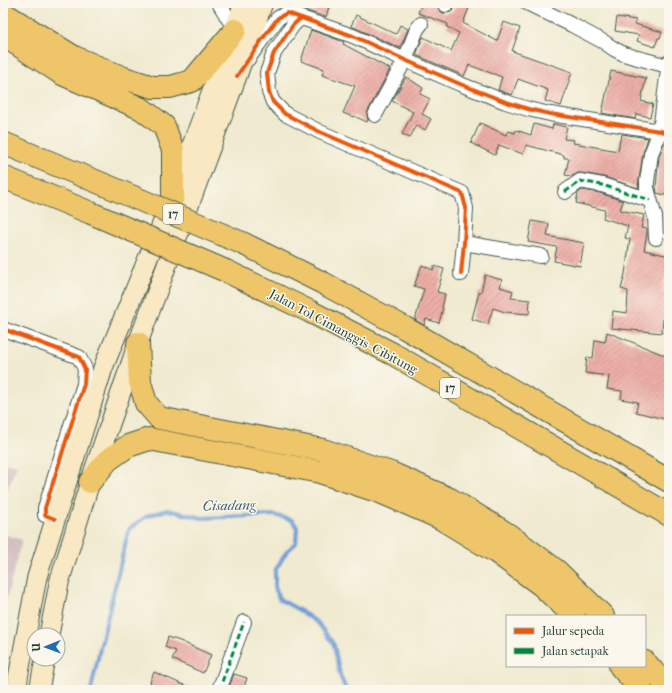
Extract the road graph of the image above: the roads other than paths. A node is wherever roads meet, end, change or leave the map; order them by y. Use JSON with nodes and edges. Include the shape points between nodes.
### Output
{"nodes":[{"id":1,"x":219,"y":3,"type":"edge"},
{"id":2,"x":244,"y":3,"type":"edge"},
{"id":3,"x":263,"y":3,"type":"edge"},
{"id":4,"x":527,"y":3,"type":"edge"},
{"id":5,"x":286,"y":8,"type":"edge"},
{"id":6,"x":3,"y":13,"type":"edge"},
{"id":7,"x":301,"y":18,"type":"junction"},
{"id":8,"x":421,"y":24,"type":"dead end"},
{"id":9,"x":235,"y":30,"type":"junction"},
{"id":10,"x":3,"y":35,"type":"edge"},
{"id":11,"x":404,"y":60,"type":"junction"},
{"id":12,"x":669,"y":64,"type":"edge"},
{"id":13,"x":237,"y":76,"type":"junction"},
{"id":14,"x":375,"y":115,"type":"dead end"},
{"id":15,"x":665,"y":132,"type":"edge"},
{"id":16,"x":3,"y":143,"type":"edge"},
{"id":17,"x":3,"y":177,"type":"edge"},
{"id":18,"x":565,"y":192,"type":"dead end"},
{"id":19,"x":173,"y":197,"type":"junction"},
{"id":20,"x":650,"y":200,"type":"junction"},
{"id":21,"x":656,"y":238,"type":"dead end"},
{"id":22,"x":464,"y":243,"type":"junction"},
{"id":23,"x":541,"y":256,"type":"dead end"},
{"id":24,"x":461,"y":274,"type":"dead end"},
{"id":25,"x":3,"y":329,"type":"edge"},
{"id":26,"x":138,"y":343,"type":"junction"},
{"id":27,"x":510,"y":422,"type":"junction"},
{"id":28,"x":669,"y":480,"type":"edge"},
{"id":29,"x":90,"y":482,"type":"junction"},
{"id":30,"x":669,"y":515,"type":"edge"},
{"id":31,"x":55,"y":519,"type":"junction"},
{"id":32,"x":669,"y":528,"type":"edge"},
{"id":33,"x":573,"y":615,"type":"edge"},
{"id":34,"x":602,"y":615,"type":"edge"},
{"id":35,"x":244,"y":622,"type":"dead end"},
{"id":36,"x":51,"y":627,"type":"edge"},
{"id":37,"x":646,"y":663,"type":"edge"},
{"id":38,"x":43,"y":667,"type":"edge"},
{"id":39,"x":621,"y":667,"type":"edge"},
{"id":40,"x":669,"y":689,"type":"edge"},
{"id":41,"x":17,"y":690,"type":"edge"},
{"id":42,"x":39,"y":690,"type":"edge"},
{"id":43,"x":219,"y":690,"type":"edge"},
{"id":44,"x":641,"y":690,"type":"edge"}],
"edges":[{"from":1,"to":9,"type":"street"},
{"from":2,"to":9,"type":"main road"},
{"from":3,"to":13,"type":"main road"},
{"from":4,"to":12,"type":"street","via":[[624,54]]},
{"from":5,"to":7,"type":"street"},
{"from":5,"to":13,"type":"street"},
{"from":6,"to":9,"type":"highway","via":[[74,57],[153,87],[170,87],[192,81]]},
{"from":7,"to":11,"type":"street","via":[[353,36]]},
{"from":7,"to":22,"type":"street","via":[[293,25],[274,53],[267,73],[273,102],[285,114],[320,132],[462,192],[466,208]]},
{"from":8,"to":11,"type":"street"},
{"from":9,"to":19,"type":"main road"},
{"from":10,"to":19,"type":"highway","via":[[62,74],[142,109],[164,126],[173,150]]},
{"from":11,"to":14,"type":"street"},
{"from":11,"to":15,"type":"street","via":[[506,102],[550,114]]},
{"from":12,"to":15,"type":"street"},
{"from":13,"to":26,"type":"main road"},
{"from":15,"to":20,"type":"street","via":[[651,154],[647,188]]},
{"from":16,"to":28,"type":"highway","number":"17","bridge":true,"via":[[242,243],[405,328]]},
{"from":17,"to":27,"type":"highway","name":"Jalan Tol Cimanggis–Cibitung","number":"17","bridge":true,"via":[[226,271],[309,311],[393,354]]},
{"from":18,"to":20,"type":"street","via":[[580,182],[602,185]]},
{"from":19,"to":31,"type":"main road","via":[[103,368]]},
{"from":20,"to":21,"type":"street","via":[[655,217]]},
{"from":22,"to":23,"type":"street"},
{"from":22,"to":24,"type":"street"},
{"from":25,"to":31,"type":"street","via":[[79,357],[85,369],[84,384],[45,508],[45,515]]},
{"from":26,"to":29,"type":"main road"},
{"from":26,"to":34,"type":"highway","via":[[140,382],[146,403],[159,418],[324,450],[391,473],[450,499],[509,535],[557,571]]},
{"from":27,"to":30,"type":"highway","name":"Jalan Tol Cimanggis–Cibitung","number":"17"},
{"from":27,"to":32,"type":"highway"},
{"from":29,"to":33,"type":"highway","via":[[108,460],[128,446],[149,439],[320,472],[380,492],[440,518],[496,552],[541,585]]},
{"from":29,"to":36,"type":"main road","via":[[59,583]]},
{"from":31,"to":41,"type":"main road","via":[[37,577]]},
{"from":35,"to":43,"type":"street"},
{"from":37,"to":40,"type":"highway"},
{"from":38,"to":42,"type":"main road"},
{"from":39,"to":44,"type":"highway"}]}
